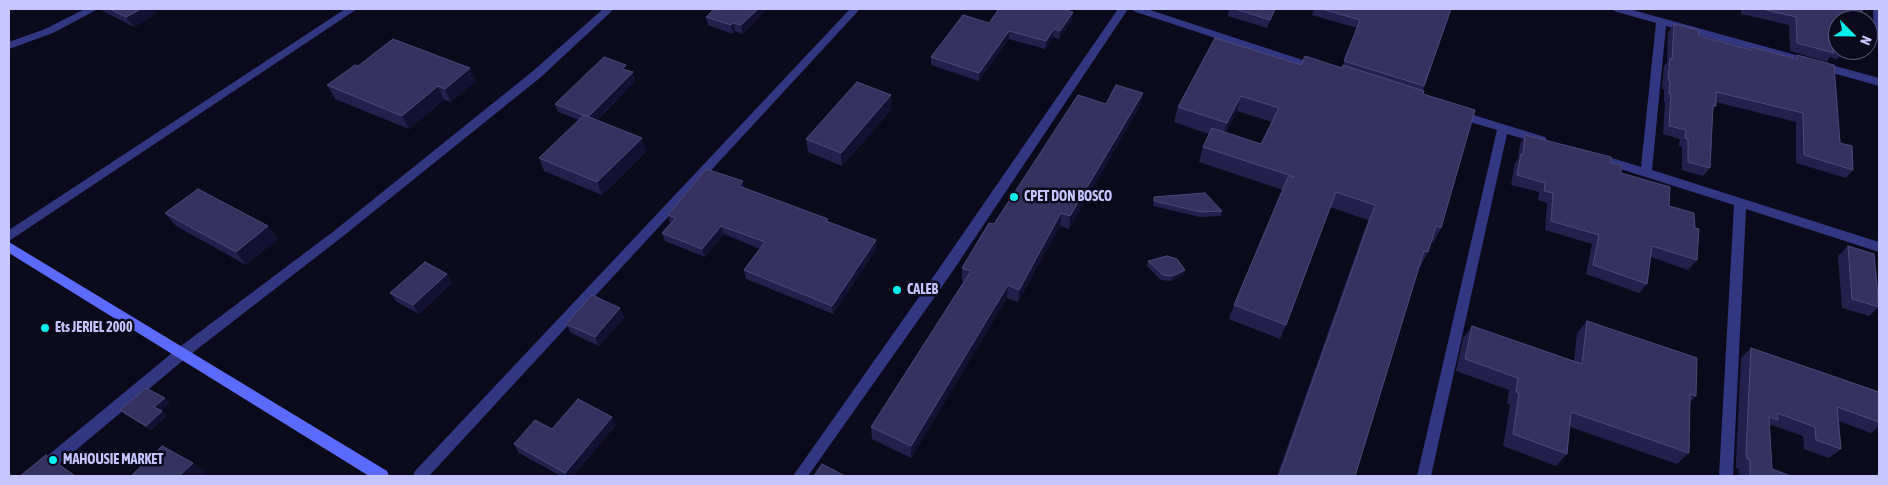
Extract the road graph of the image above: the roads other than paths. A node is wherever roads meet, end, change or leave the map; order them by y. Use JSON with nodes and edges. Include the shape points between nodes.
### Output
{"nodes":[{"id":1,"x":93,"y":9,"type":"edge"},
{"id":2,"x":352,"y":9,"type":"edge"},
{"id":3,"x":609,"y":9,"type":"edge"},
{"id":4,"x":855,"y":9,"type":"edge"},
{"id":5,"x":1123,"y":9,"type":"edge"},
{"id":6,"x":1137,"y":9,"type":"edge"},
{"id":7,"x":1618,"y":9,"type":"edge"},
{"id":8,"x":1878,"y":9,"type":"edge"},
{"id":9,"x":1661,"y":21,"type":"junction"},
{"id":10,"x":1879,"y":30,"type":"edge"},
{"id":11,"x":9,"y":46,"type":"edge"},
{"id":12,"x":1324,"y":70,"type":"edge"},
{"id":13,"x":1879,"y":82,"type":"edge"},
{"id":14,"x":1446,"y":110,"type":"edge"},
{"id":15,"x":1503,"y":128,"type":"junction"},
{"id":16,"x":1550,"y":143,"type":"edge"},
{"id":17,"x":1588,"y":155,"type":"edge"},
{"id":18,"x":1646,"y":172,"type":"junction"},
{"id":19,"x":1740,"y":203,"type":"junction"},
{"id":20,"x":9,"y":236,"type":"edge"},
{"id":21,"x":9,"y":247,"type":"edge"},
{"id":22,"x":1879,"y":247,"type":"edge"},
{"id":23,"x":182,"y":353,"type":"junction"},
{"id":24,"x":34,"y":476,"type":"edge"},
{"id":25,"x":382,"y":476,"type":"edge"},
{"id":26,"x":420,"y":476,"type":"edge"},
{"id":27,"x":800,"y":476,"type":"edge"},
{"id":28,"x":1424,"y":476,"type":"edge"},
{"id":29,"x":1726,"y":476,"type":"edge"}],
"edges":[{"from":1,"to":11,"type":"street"},
{"from":2,"to":20,"type":"street"},
{"from":3,"to":23,"type":"street","via":[[537,74],[346,228]]},
{"from":4,"to":26,"type":"street"},
{"from":5,"to":27,"type":"street","via":[[943,274]]},
{"from":6,"to":12,"type":"street"},
{"from":7,"to":9,"type":"street"},
{"from":8,"to":10,"type":"street"},
{"from":9,"to":13,"type":"street"},
{"from":9,"to":18,"type":"street"},
{"from":14,"to":15,"type":"street"},
{"from":15,"to":16,"type":"street"},
{"from":15,"to":28,"type":"street"},
{"from":17,"to":18,"type":"street"},
{"from":18,"to":19,"type":"street"},
{"from":19,"to":22,"type":"street"},
{"from":19,"to":29,"type":"street"},
{"from":21,"to":23,"type":"street"},
{"from":23,"to":24,"type":"street"},
{"from":23,"to":25,"type":"street"}]}
